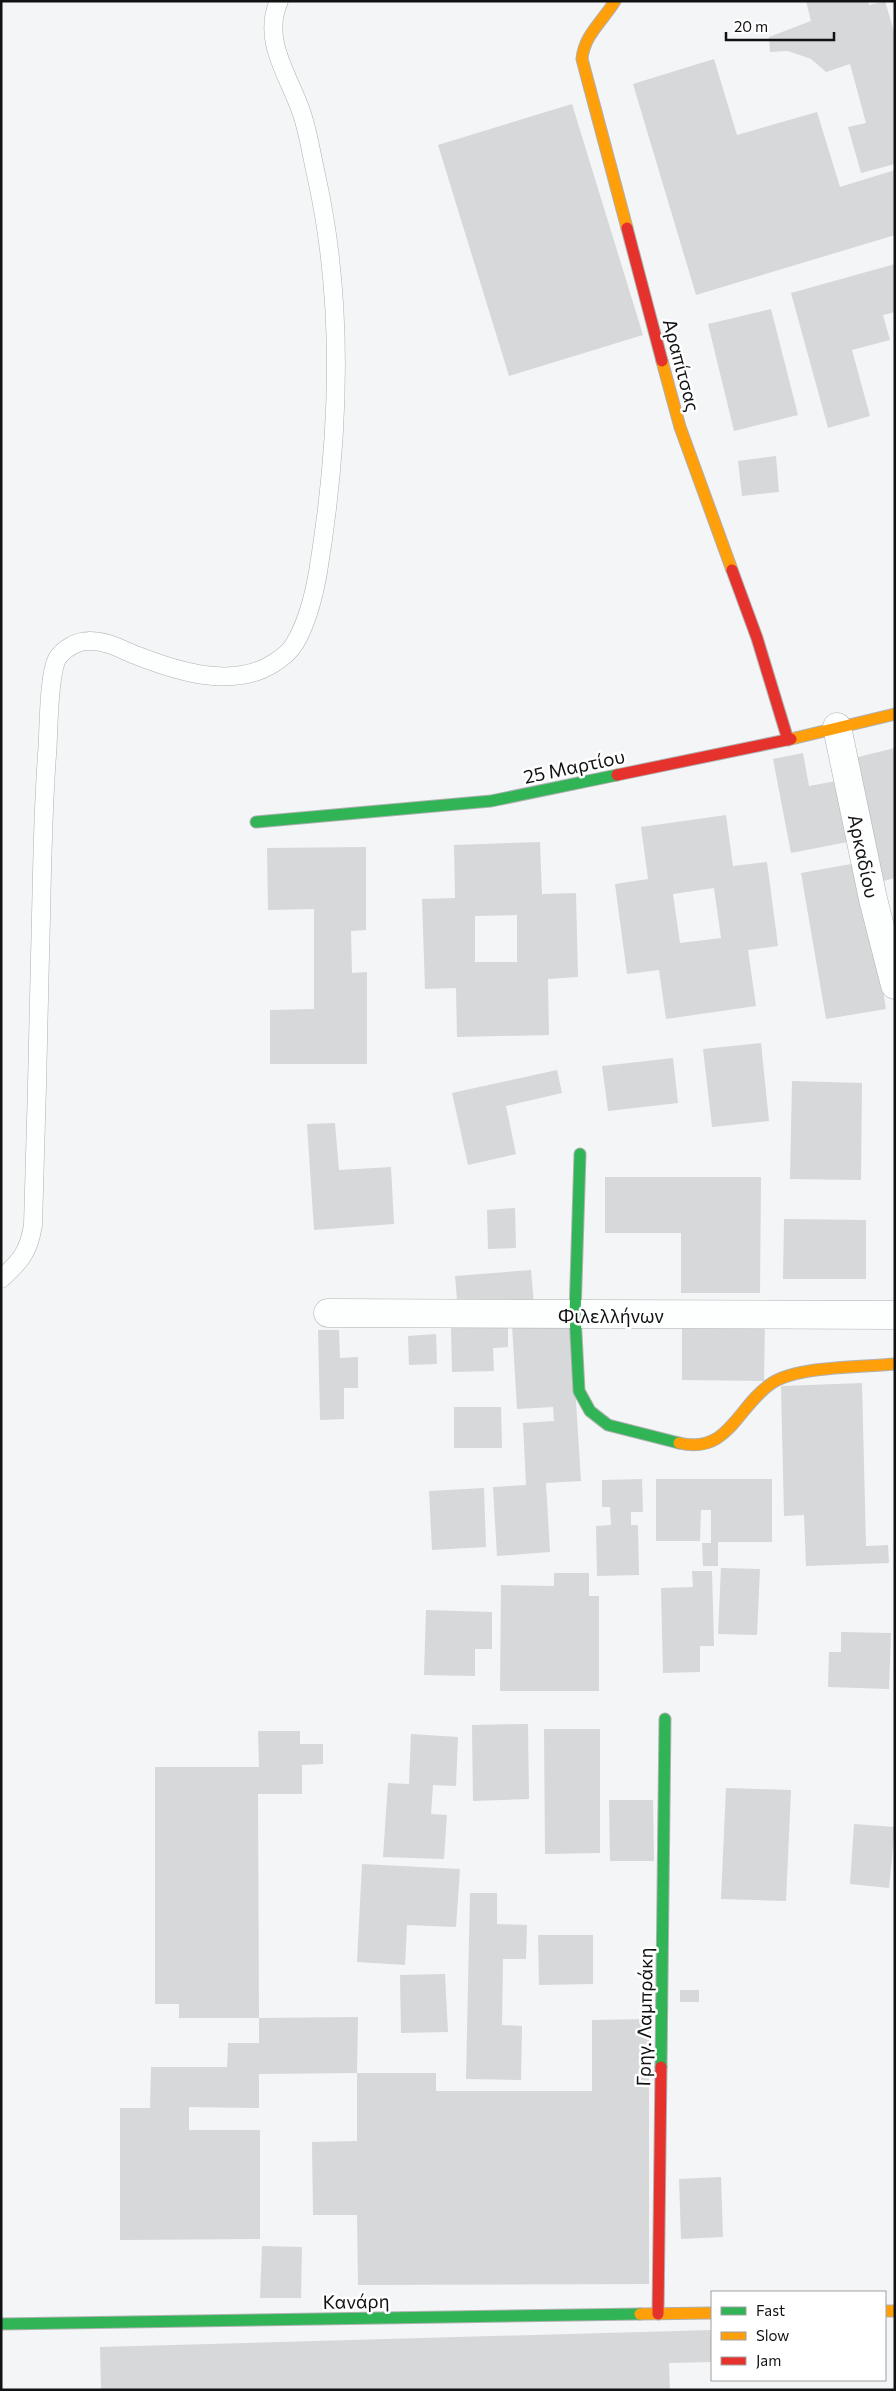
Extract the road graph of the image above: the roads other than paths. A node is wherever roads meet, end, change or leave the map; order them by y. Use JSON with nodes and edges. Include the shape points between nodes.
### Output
{"nodes":[{"id":1,"x":279,"y":1,"type":"edge"},
{"id":2,"x":615,"y":1,"type":"edge"},
{"id":3,"x":895,"y":714,"type":"edge"},
{"id":4,"x":837,"y":727,"type":"junction"},
{"id":5,"x":788,"y":740,"type":"junction"},
{"id":6,"x":256,"y":822,"type":"dead end"},
{"id":7,"x":895,"y":985,"type":"edge"},
{"id":8,"x":580,"y":1154,"type":"dead end"},
{"id":9,"x":1,"y":1279,"type":"edge"},
{"id":10,"x":328,"y":1313,"type":"dead end"},
{"id":11,"x":576,"y":1315,"type":"junction"},
{"id":12,"x":895,"y":1316,"type":"edge"},
{"id":13,"x":895,"y":1364,"type":"edge"},
{"id":14,"x":665,"y":1719,"type":"dead end"},
{"id":15,"x":658,"y":2314,"type":"junction"},
{"id":16,"x":711,"y":2314,"type":"edge"},
{"id":17,"x":1,"y":2324,"type":"edge"}],
"edges":[{"from":1,"to":9,"type":"lane","via":[[272,31],[278,56],[302,114],[323,207],[333,291],[334,426],[317,575],[308,613],[295,644],[271,665],[245,676],[205,675],[141,657],[107,643],[91,641],[73,645],[57,659],[51,696],[44,798],[33,1224],[30,1245],[17,1265]]},
{"from":2,"to":5,"type":"street","name":"Αραπίτσας","via":[[608,14],[587,36],[582,46],[582,59],[680,427],[756,638]]},
{"from":3,"to":4,"type":"street","name":"25 Μαρτίου"},
{"from":4,"to":5,"type":"street","name":"25 Μαρτίου"},
{"from":4,"to":7,"type":"street","name":"Αρκαδίου","via":[[873,899]]},
{"from":5,"to":6,"type":"street","name":"25 Μαρτίου","via":[[491,801]]},
{"from":8,"to":11,"type":"street"},
{"from":10,"to":11,"type":"street","name":"Φιλελλήνων"},
{"from":11,"to":12,"type":"street","name":"Φιλελλήνων"},
{"from":11,"to":13,"type":"street","via":[[579,1391],[590,1411],[608,1425],[692,1446],[724,1435],[757,1395],[790,1374]]},
{"from":14,"to":15,"type":"street","name":"Γρηγ. Λαμπράκη"},
{"from":15,"to":16,"type":"street","name":"Κανάρη"},
{"from":15,"to":17,"type":"street","name":"Κανάρη"}]}
